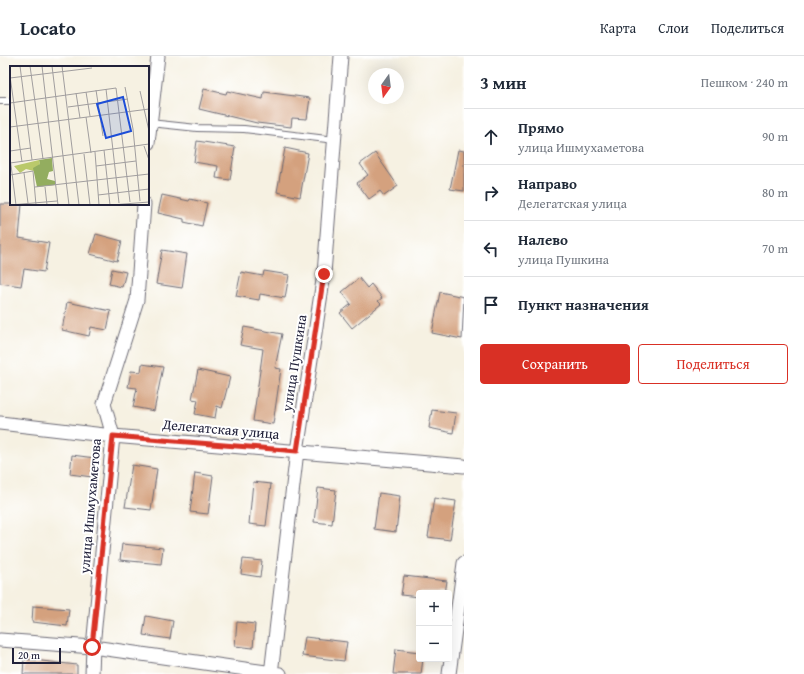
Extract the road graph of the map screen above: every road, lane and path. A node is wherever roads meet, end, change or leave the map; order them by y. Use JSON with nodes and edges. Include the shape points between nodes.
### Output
{"nodes":[{"id":1,"x":158,"y":56,"type":"edge"},
{"id":2,"x":341,"y":56,"type":"edge"},
{"id":3,"x":0,"y":100,"type":"edge"},
{"id":4,"x":10,"y":101,"type":"edge"},
{"id":5,"x":149,"y":123,"type":"edge"},
{"id":6,"x":335,"y":140,"type":"junction"},
{"id":7,"x":144,"y":205,"type":"edge"},
{"id":8,"x":0,"y":423,"type":"edge"},
{"id":9,"x":113,"y":436,"type":"junction"},
{"id":10,"x":297,"y":451,"type":"junction"},
{"id":11,"x":464,"y":466,"type":"edge"},
{"id":12,"x":464,"y":563,"type":"edge"},
{"id":13,"x":0,"y":640,"type":"edge"},
{"id":14,"x":92,"y":647,"type":"junction"},
{"id":15,"x":92,"y":674,"type":"edge"},
{"id":16,"x":274,"y":674,"type":"edge"},
{"id":17,"x":449,"y":674,"type":"edge"}],
"edges":[{"from":1,"to":5,"type":"street"},
{"from":2,"to":6,"type":"street","name":"улица Пушкина"},
{"from":3,"to":4,"type":"lane"},
{"from":5,"to":6,"type":"lane","via":[[244,129]]},
{"from":6,"to":10,"type":"street","name":"улица Пушкина","via":[[324,274]]},
{"from":7,"to":9,"type":"street","name":"улица Ишмухаметова","via":[[137,300],[104,404]]},
{"from":8,"to":9,"type":"street","name":"Делегатская улица"},
{"from":9,"to":10,"type":"street","name":"Делегатская улица"},
{"from":9,"to":14,"type":"street","name":"улица Ишмухаметова"},
{"from":10,"to":11,"type":"street","name":"Делегатская улица"},
{"from":10,"to":16,"type":"street","name":"улица Пушкина"},
{"from":12,"to":17,"type":"street"},
{"from":13,"to":14,"type":"street"},
{"from":14,"to":15,"type":"street","name":"улица Ишмухаметова"},
{"from":14,"to":16,"type":"street"}]}
